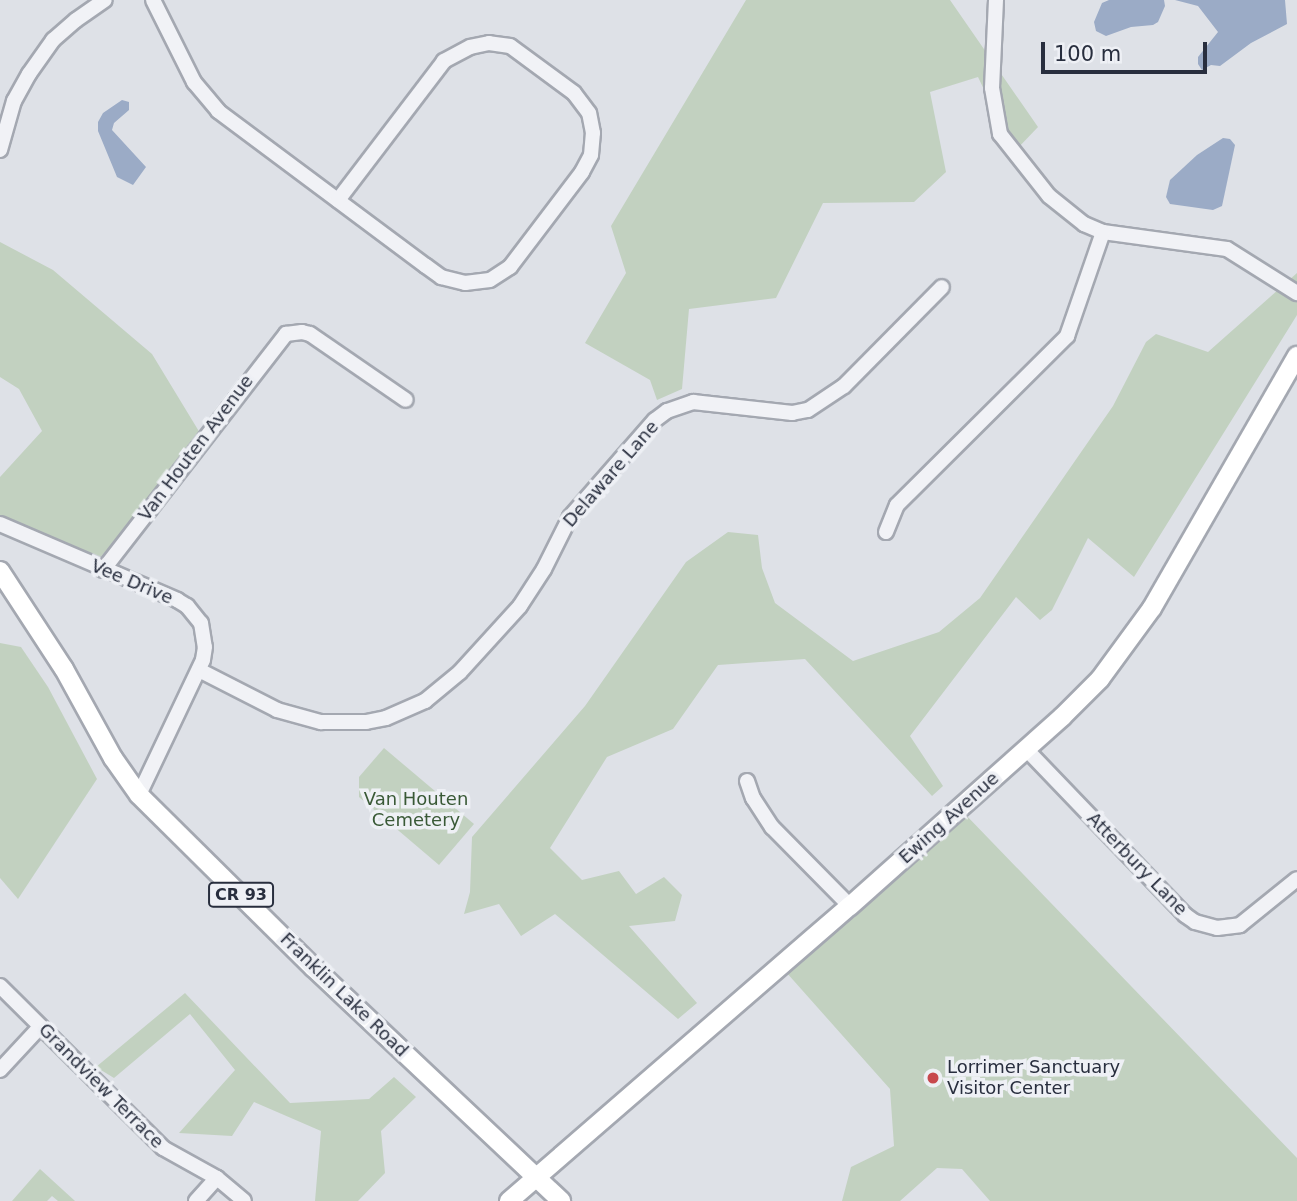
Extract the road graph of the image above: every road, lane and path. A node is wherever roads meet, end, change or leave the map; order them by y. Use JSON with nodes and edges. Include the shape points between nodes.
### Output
{"nodes":[{"id":1,"x":105,"y":0,"type":"edge"},
{"id":2,"x":153,"y":0,"type":"edge"},
{"id":3,"x":996,"y":0,"type":"edge"},
{"id":4,"x":0,"y":150,"type":"edge"},
{"id":5,"x":338,"y":200,"type":"junction"},
{"id":6,"x":1103,"y":232,"type":"junction"},
{"id":7,"x":942,"y":286,"type":"dead end"},
{"id":8,"x":1297,"y":293,"type":"edge"},
{"id":9,"x":1297,"y":356,"type":"edge"},
{"id":10,"x":406,"y":400,"type":"dead end"},
{"id":11,"x":0,"y":524,"type":"edge"},
{"id":12,"x":886,"y":532,"type":"dead end"},
{"id":13,"x":103,"y":570,"type":"junction"},
{"id":14,"x":0,"y":571,"type":"edge"},
{"id":15,"x":200,"y":670,"type":"junction"},
{"id":16,"x":1026,"y":749,"type":"junction"},
{"id":17,"x":747,"y":781,"type":"dead end"},
{"id":18,"x":139,"y":795,"type":"junction"},
{"id":19,"x":1297,"y":879,"type":"edge"},
{"id":20,"x":850,"y":906,"type":"junction"},
{"id":21,"x":0,"y":986,"type":"edge"},
{"id":22,"x":40,"y":1027,"type":"junction"},
{"id":23,"x":0,"y":1070,"type":"edge"},
{"id":24,"x":535,"y":1177,"type":"junction"},
{"id":25,"x":217,"y":1178,"type":"junction"},
{"id":26,"x":196,"y":1201,"type":"edge"},
{"id":27,"x":244,"y":1201,"type":"edge"},
{"id":28,"x":509,"y":1201,"type":"edge"},
{"id":29,"x":561,"y":1201,"type":"edge"}],
"edges":[{"from":1,"to":4,"type":"street","via":[[53,40],[29,74],[14,101]]},
{"from":2,"to":5,"type":"street","via":[[202,94],[218,111]]},
{"from":3,"to":6,"type":"street","via":[[992,88],[1000,134],[1049,196],[1084,224]]},
{"from":5,"to":5,"type":"street","via":[[441,276],[465,282],[489,280],[510,267],[582,172],[591,155],[589,113],[574,93],[510,46],[489,43],[470,47],[444,61]]},
{"from":6,"to":8,"type":"street","via":[[1227,249]]},
{"from":6,"to":12,"type":"street","via":[[1067,337],[897,505]]},
{"from":7,"to":15,"type":"street","name":"Delaware Lane","via":[[844,386],[815,407],[792,413],[693,402],[655,420],[570,517],[520,606],[460,672],[425,701],[366,722],[321,722],[277,710]]},
{"from":9,"to":16,"type":"main road","name":"Ewing Avenue","via":[[1132,638],[1100,679]]},
{"from":10,"to":13,"type":"street","name":"Van Houten Avenue","via":[[310,334],[292,332],[279,339]]},
{"from":11,"to":13,"type":"street","name":"Vee Drive"},
{"from":13,"to":15,"type":"street","name":"Vee Drive","via":[[177,600],[195,614],[204,634]]},
{"from":14,"to":18,"type":"main road","name":"Franklin Lake Road","number":"CR 93"},
{"from":15,"to":18,"type":"street","name":"Vee Drive"},
{"from":16,"to":19,"type":"street","name":"Atterbury Lane","via":[[1195,922],[1217,928],[1240,925]]},
{"from":16,"to":20,"type":"main road","name":"Ewing Avenue"},
{"from":17,"to":20,"type":"street","via":[[772,827]]},
{"from":18,"to":24,"type":"main road","name":"Franklin Lake Road","number":"CR 93"},
{"from":20,"to":24,"type":"main road","name":"Ewing Avenue"},
{"from":21,"to":22,"type":"street","name":"Grandview Terrace"},
{"from":22,"to":23,"type":"street"},
{"from":22,"to":25,"type":"street","name":"Grandview Terrace","via":[[163,1148]]},
{"from":24,"to":28,"type":"main road","name":"Ewing Avenue"},
{"from":24,"to":29,"type":"main road","name":"Franklin Lake Road"},
{"from":25,"to":26,"type":"street"},
{"from":25,"to":27,"type":"street","name":"Grandview Terrace"}]}
